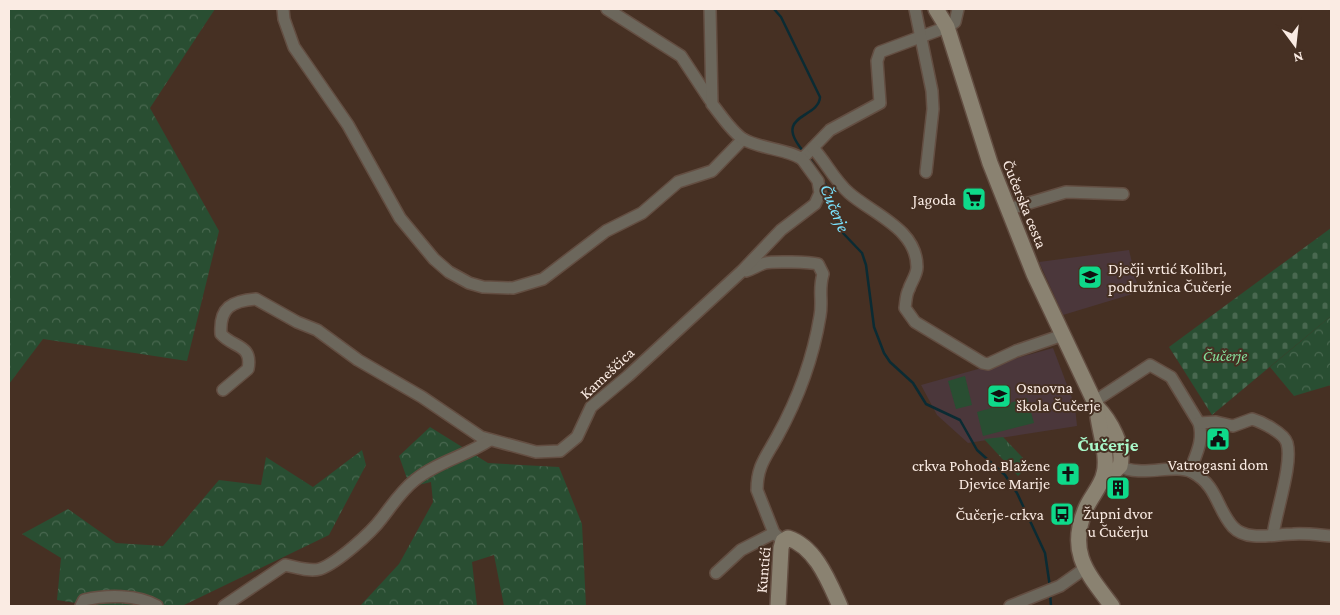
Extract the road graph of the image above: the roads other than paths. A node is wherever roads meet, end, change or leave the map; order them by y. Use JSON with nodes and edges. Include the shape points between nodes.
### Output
{"nodes":[{"id":1,"x":283,"y":9,"type":"edge"},
{"id":2,"x":607,"y":9,"type":"edge"},
{"id":3,"x":710,"y":9,"type":"edge"},
{"id":4,"x":915,"y":9,"type":"edge"},
{"id":5,"x":936,"y":9,"type":"edge"},
{"id":6,"x":958,"y":9,"type":"edge"},
{"id":7,"x":946,"y":27,"type":"junction"},
{"id":8,"x":922,"y":36,"type":"junction"},
{"id":9,"x":712,"y":104,"type":"junction"},
{"id":10,"x":743,"y":139,"type":"junction"},
{"id":11,"x":807,"y":154,"type":"junction"},
{"id":12,"x":926,"y":172,"type":"dead end"},
{"id":13,"x":1123,"y":194,"type":"dead end"},
{"id":14,"x":1009,"y":209,"type":"junction"},
{"id":15,"x":742,"y":271,"type":"junction"},
{"id":16,"x":1063,"y":335,"type":"junction"},
{"id":17,"x":223,"y":390,"type":"dead end"},
{"id":18,"x":1096,"y":404,"type":"junction"},
{"id":19,"x":1199,"y":422,"type":"junction"},
{"id":20,"x":490,"y":440,"type":"junction"},
{"id":21,"x":1120,"y":466,"type":"junction"},
{"id":22,"x":1190,"y":471,"type":"junction"},
{"id":23,"x":1104,"y":474,"type":"junction"},
{"id":24,"x":1273,"y":535,"type":"junction"},
{"id":25,"x":1331,"y":536,"type":"edge"},
{"id":26,"x":779,"y":537,"type":"junction"},
{"id":27,"x":1084,"y":569,"type":"junction"},
{"id":28,"x":716,"y":573,"type":"dead end"},
{"id":29,"x":81,"y":606,"type":"edge"},
{"id":30,"x":157,"y":606,"type":"edge"},
{"id":31,"x":224,"y":606,"type":"edge"},
{"id":32,"x":778,"y":606,"type":"edge"},
{"id":33,"x":840,"y":606,"type":"edge"},
{"id":34,"x":1010,"y":606,"type":"edge"},
{"id":35,"x":1112,"y":606,"type":"edge"}],
"edges":[{"from":1,"to":10,"type":"street","via":[[294,47],[348,125],[400,218],[434,260],[469,283],[513,288],[544,279],[606,230],[642,213],[678,182],[712,170]]},
{"from":2,"to":9,"type":"street","via":[[681,56]]},
{"from":3,"to":9,"type":"street"},
{"from":4,"to":8,"type":"street"},
{"from":5,"to":7,"type":"street","name":"Čučerska cesta"},
{"from":6,"to":7,"type":"street","via":[[955,22]]},
{"from":7,"to":8,"type":"street"},
{"from":7,"to":14,"type":"street","name":"Čučerska cesta","via":[[990,163]]},
{"from":8,"to":11,"type":"street","via":[[880,52],[877,61],[880,103],[830,130]]},
{"from":8,"to":12,"type":"street","via":[[933,109]]},
{"from":9,"to":10,"type":"street"},
{"from":10,"to":11,"type":"street","via":[[786,154]]},
{"from":11,"to":15,"type":"street","name":"Kameščica","via":[[818,181],[818,198],[808,210],[780,230]]},
{"from":11,"to":16,"type":"street","via":[[850,194],[904,234],[911,245],[917,269],[905,308],[916,322],[988,364]]},
{"from":13,"to":14,"type":"street","via":[[1066,192]]},
{"from":14,"to":16,"type":"street","name":"Čučerska cesta","via":[[1034,274]]},
{"from":15,"to":20,"type":"street","name":"Kameščica","via":[[590,407],[577,437],[560,451],[536,452]]},
{"from":15,"to":26,"type":"street","name":"Kameščica","via":[[778,261],[810,262],[818,264],[823,274],[819,290],[821,312],[818,330],[802,385],[762,460],[758,474],[757,490]]},
{"from":16,"to":18,"type":"street","name":"Čučerska cesta"},
{"from":17,"to":20,"type":"street","name":"Kameščica","via":[[248,369],[250,361],[248,353],[221,334],[223,313],[229,306],[256,299],[317,330],[381,375]]},
{"from":18,"to":19,"type":"street","via":[[1150,365],[1171,377]]},
{"from":18,"to":21,"type":"street","via":[[1114,434],[1121,453]]},
{"from":18,"to":23,"type":"street"},
{"from":19,"to":22,"type":"street","via":[[1202,438]]},
{"from":19,"to":24,"type":"street","via":[[1234,426],[1252,419],[1284,438],[1287,446],[1284,486]]},
{"from":20,"to":31,"type":"street","via":[[416,479],[403,490],[381,519],[338,559],[320,569],[285,565]]},
{"from":21,"to":22,"type":"street","via":[[1132,471]]},
{"from":21,"to":23,"type":"street","via":[[1114,472]]},
{"from":22,"to":24,"type":"street","via":[[1208,484],[1234,527],[1256,536]]},
{"from":23,"to":27,"type":"street","via":[[1085,509],[1080,528],[1079,551]]},
{"from":24,"to":25,"type":"street"},
{"from":26,"to":28,"type":"street","via":[[742,550]]},
{"from":26,"to":32,"type":"street","name":"Kuntići"},
{"from":26,"to":33,"type":"street","name":"Kuntići","via":[[794,540],[807,550],[821,566]]},
{"from":27,"to":34,"type":"street","via":[[1051,590]]},
{"from":27,"to":35,"type":"street"},
{"from":29,"to":30,"type":"street","via":[[84,600],[95,597],[148,600]]}]}
